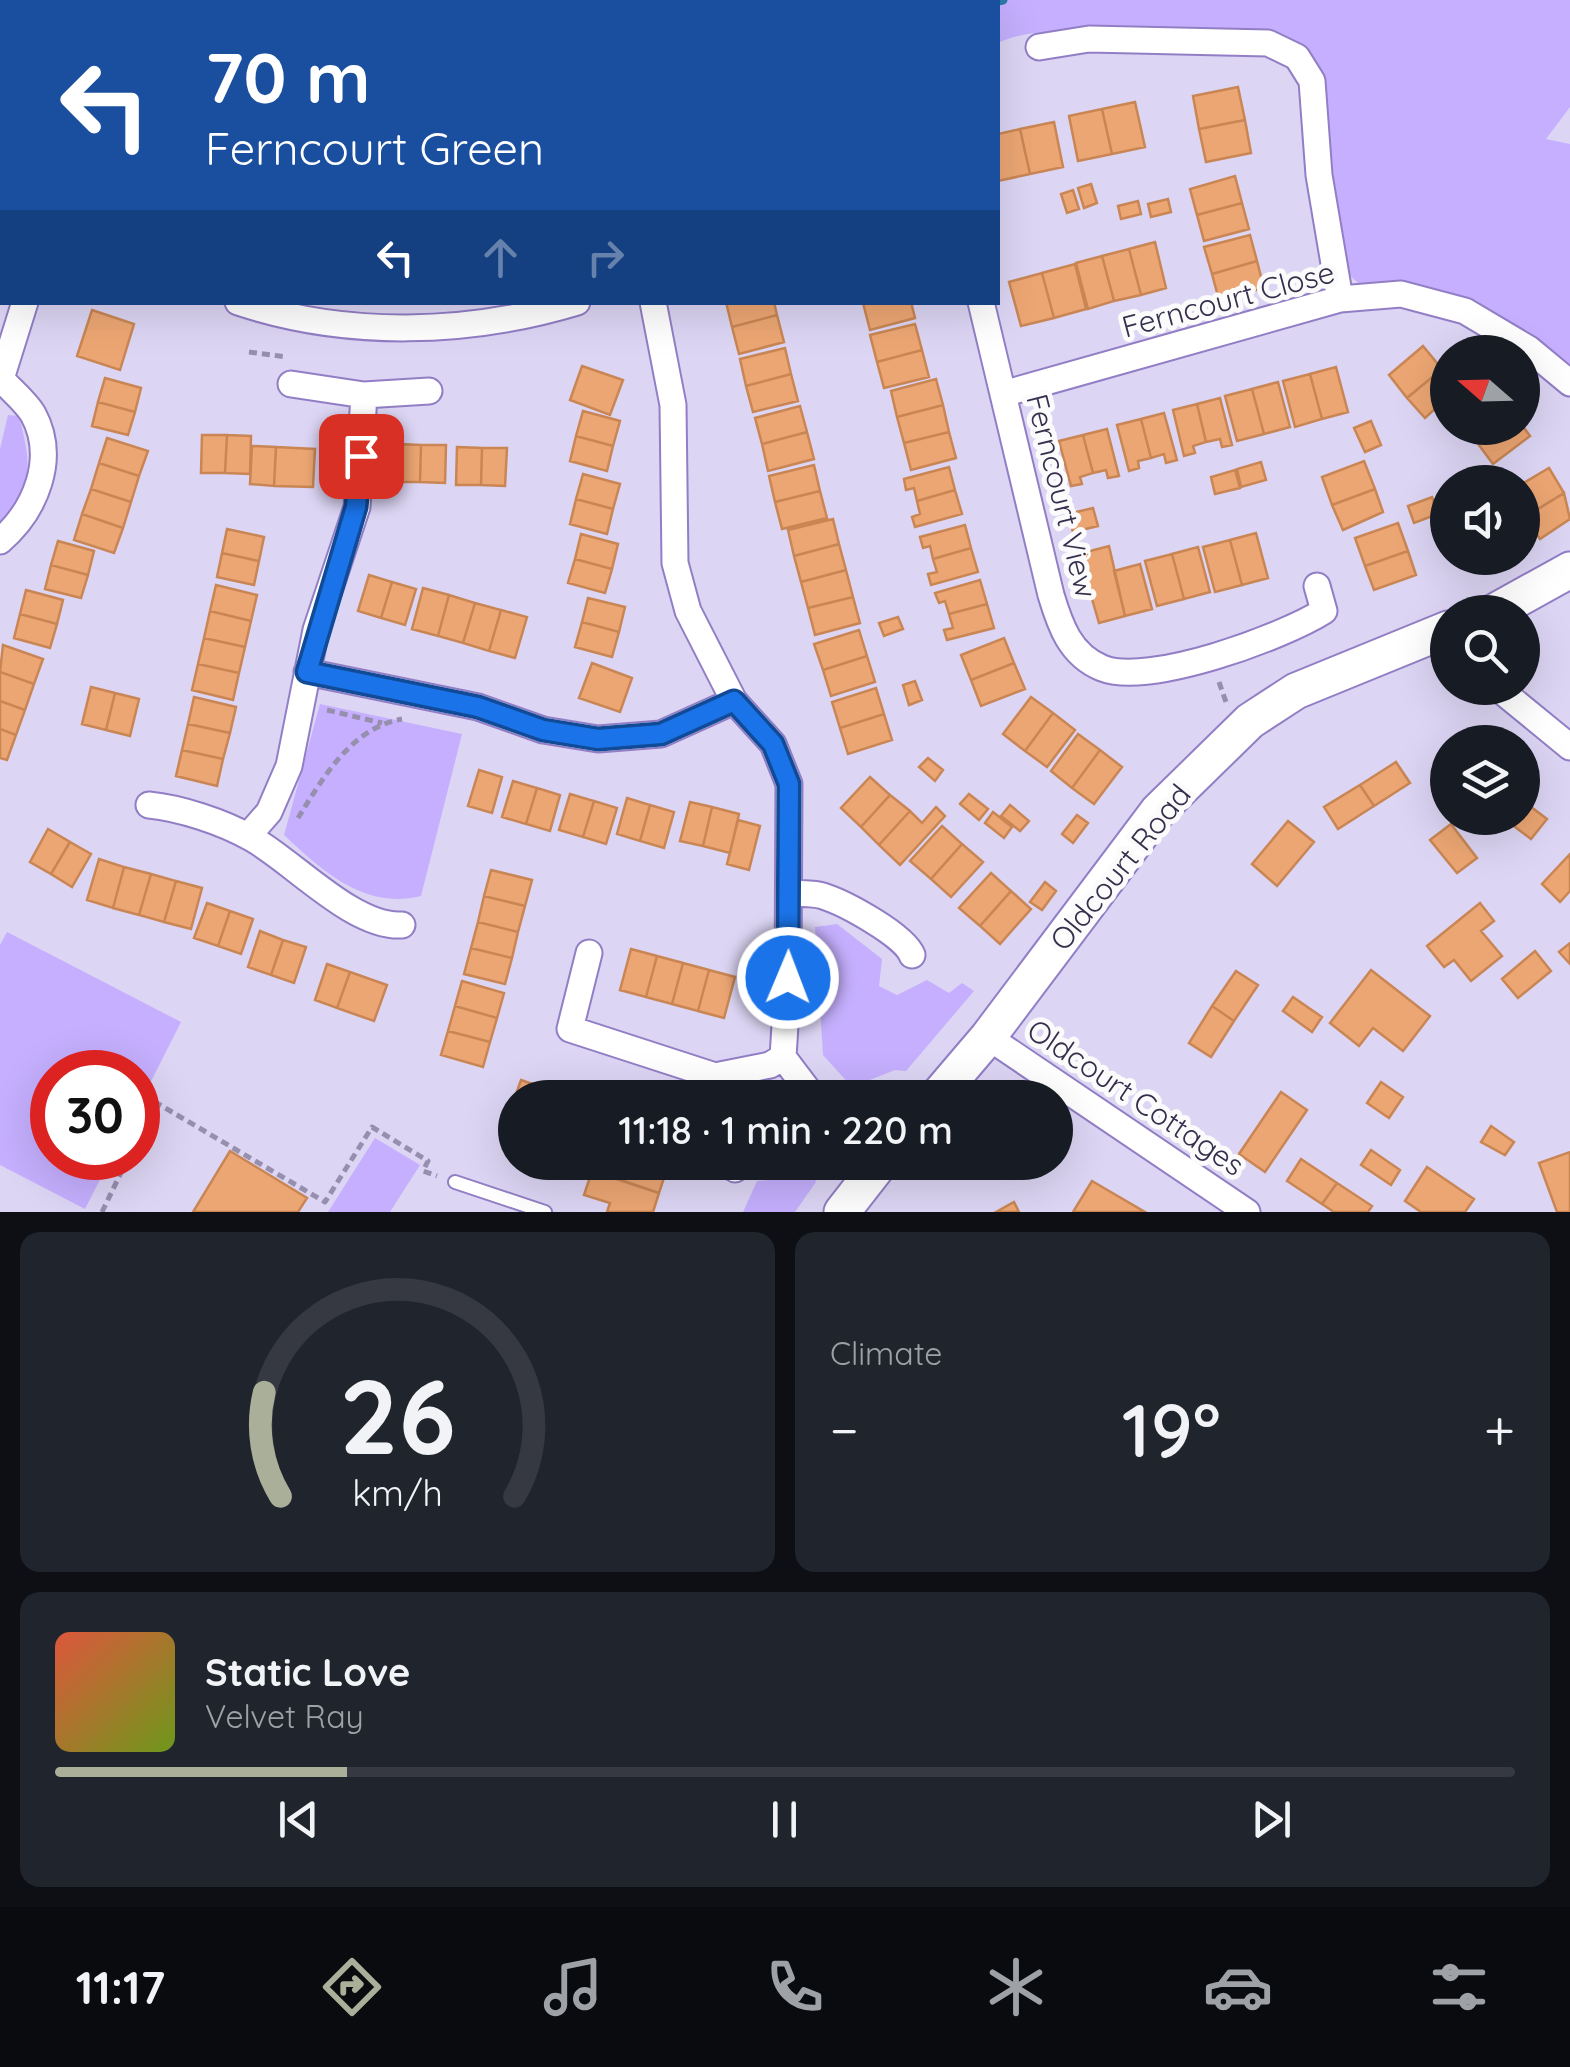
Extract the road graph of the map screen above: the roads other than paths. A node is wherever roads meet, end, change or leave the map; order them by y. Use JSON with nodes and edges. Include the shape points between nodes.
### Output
{"nodes":[{"id":1,"x":1039,"y":47,"type":"dead end"},
{"id":2,"x":1340,"y":299,"type":"junction"},
{"id":3,"x":24,"y":305,"type":"edge"},
{"id":4,"x":246,"y":305,"type":"edge"},
{"id":5,"x":563,"y":305,"type":"edge"},
{"id":6,"x":654,"y":305,"type":"edge"},
{"id":7,"x":982,"y":305,"type":"edge"},
{"id":8,"x":0,"y":380,"type":"edge"},
{"id":9,"x":1570,"y":382,"type":"edge"},
{"id":10,"x":291,"y":384,"type":"dead end"},
{"id":11,"x":429,"y":391,"type":"dead end"},
{"id":12,"x":1003,"y":394,"type":"junction"},
{"id":13,"x":364,"y":395,"type":"junction"},
{"id":14,"x":0,"y":541,"type":"edge"},
{"id":15,"x":1570,"y":570,"type":"edge"},
{"id":16,"x":1317,"y":586,"type":"dead end"},
{"id":17,"x":1525,"y":595,"type":"edge"},
{"id":18,"x":1430,"y":639,"type":"edge"},
{"id":19,"x":307,"y":672,"type":"junction"},
{"id":20,"x":734,"y":701,"type":"junction"},
{"id":21,"x":1519,"y":705,"type":"edge"},
{"id":22,"x":1570,"y":747,"type":"edge"},
{"id":23,"x":149,"y":805,"type":"dead end"},
{"id":24,"x":248,"y":836,"type":"junction"},
{"id":25,"x":790,"y":893,"type":"junction"},
{"id":26,"x":402,"y":925,"type":"dead end"},
{"id":27,"x":589,"y":953,"type":"dead end"},
{"id":28,"x":912,"y":955,"type":"dead end"},
{"id":29,"x":988,"y":1036,"type":"junction"},
{"id":30,"x":783,"y":1056,"type":"junction"},
{"id":31,"x":699,"y":1080,"type":"edge"},
{"id":32,"x":734,"y":1080,"type":"edge"},
{"id":33,"x":801,"y":1080,"type":"edge"},
{"id":34,"x":951,"y":1080,"type":"edge"},
{"id":35,"x":867,"y":1180,"type":"edge"},
{"id":36,"x":454,"y":1182,"type":"road end"},
{"id":37,"x":545,"y":1212,"type":"edge"},
{"id":38,"x":842,"y":1212,"type":"edge"},
{"id":39,"x":1247,"y":1212,"type":"edge"}],
"edges":[{"from":1,"to":2,"type":"street","via":[[1089,38],[1268,43],[1297,57],[1312,81],[1319,175]]},
{"from":2,"to":9,"type":"street","name":"Ferncourt Close","via":[[1401,294],[1466,311]]},
{"from":2,"to":12,"type":"street","name":"Ferncourt Close"},
{"from":3,"to":8,"type":"street"},
{"from":4,"to":5,"type":"street","via":[[396,329],[462,327]]},
{"from":6,"to":20,"type":"street","via":[[673,405],[675,562],[688,611]]},
{"from":7,"to":12,"type":"street","name":"Ferncourt View"},
{"from":8,"to":14,"type":"street","via":[[32,412],[46,448],[39,484],[20,523]]},
{"from":10,"to":13,"type":"street"},
{"from":11,"to":13,"type":"street"},
{"from":12,"to":16,"type":"street","name":"Ferncourt View","via":[[1062,632],[1104,670],[1139,673],[1302,625],[1324,611]]},
{"from":13,"to":19,"type":"street","via":[[356,507]]},
{"from":15,"to":17,"type":"street"},
{"from":18,"to":29,"type":"street","name":"Oldcourt Road","via":[[1296,690],[1250,720],[1158,811]]},
{"from":19,"to":20,"type":"street","via":[[598,739],[661,734]]},
{"from":19,"to":24,"type":"street","via":[[289,766],[269,812]]},
{"from":20,"to":25,"type":"street","via":[[773,744],[789,784]]},
{"from":21,"to":22,"type":"street"},
{"from":23,"to":24,"type":"street"},
{"from":24,"to":26,"type":"street","via":[[344,903],[386,926]]},
{"from":25,"to":28,"type":"street","via":[[822,895],[876,924]]},
{"from":25,"to":30,"type":"street"},
{"from":27,"to":31,"type":"street","via":[[570,1030]]},
{"from":29,"to":34,"type":"street","name":"Oldcourt Road"},
{"from":29,"to":39,"type":"street","name":"Oldcourt Cottages"},
{"from":30,"to":32,"type":"street"},
{"from":30,"to":33,"type":"street"},
{"from":35,"to":38,"type":"street"},
{"from":36,"to":37,"type":"lane"}]}
